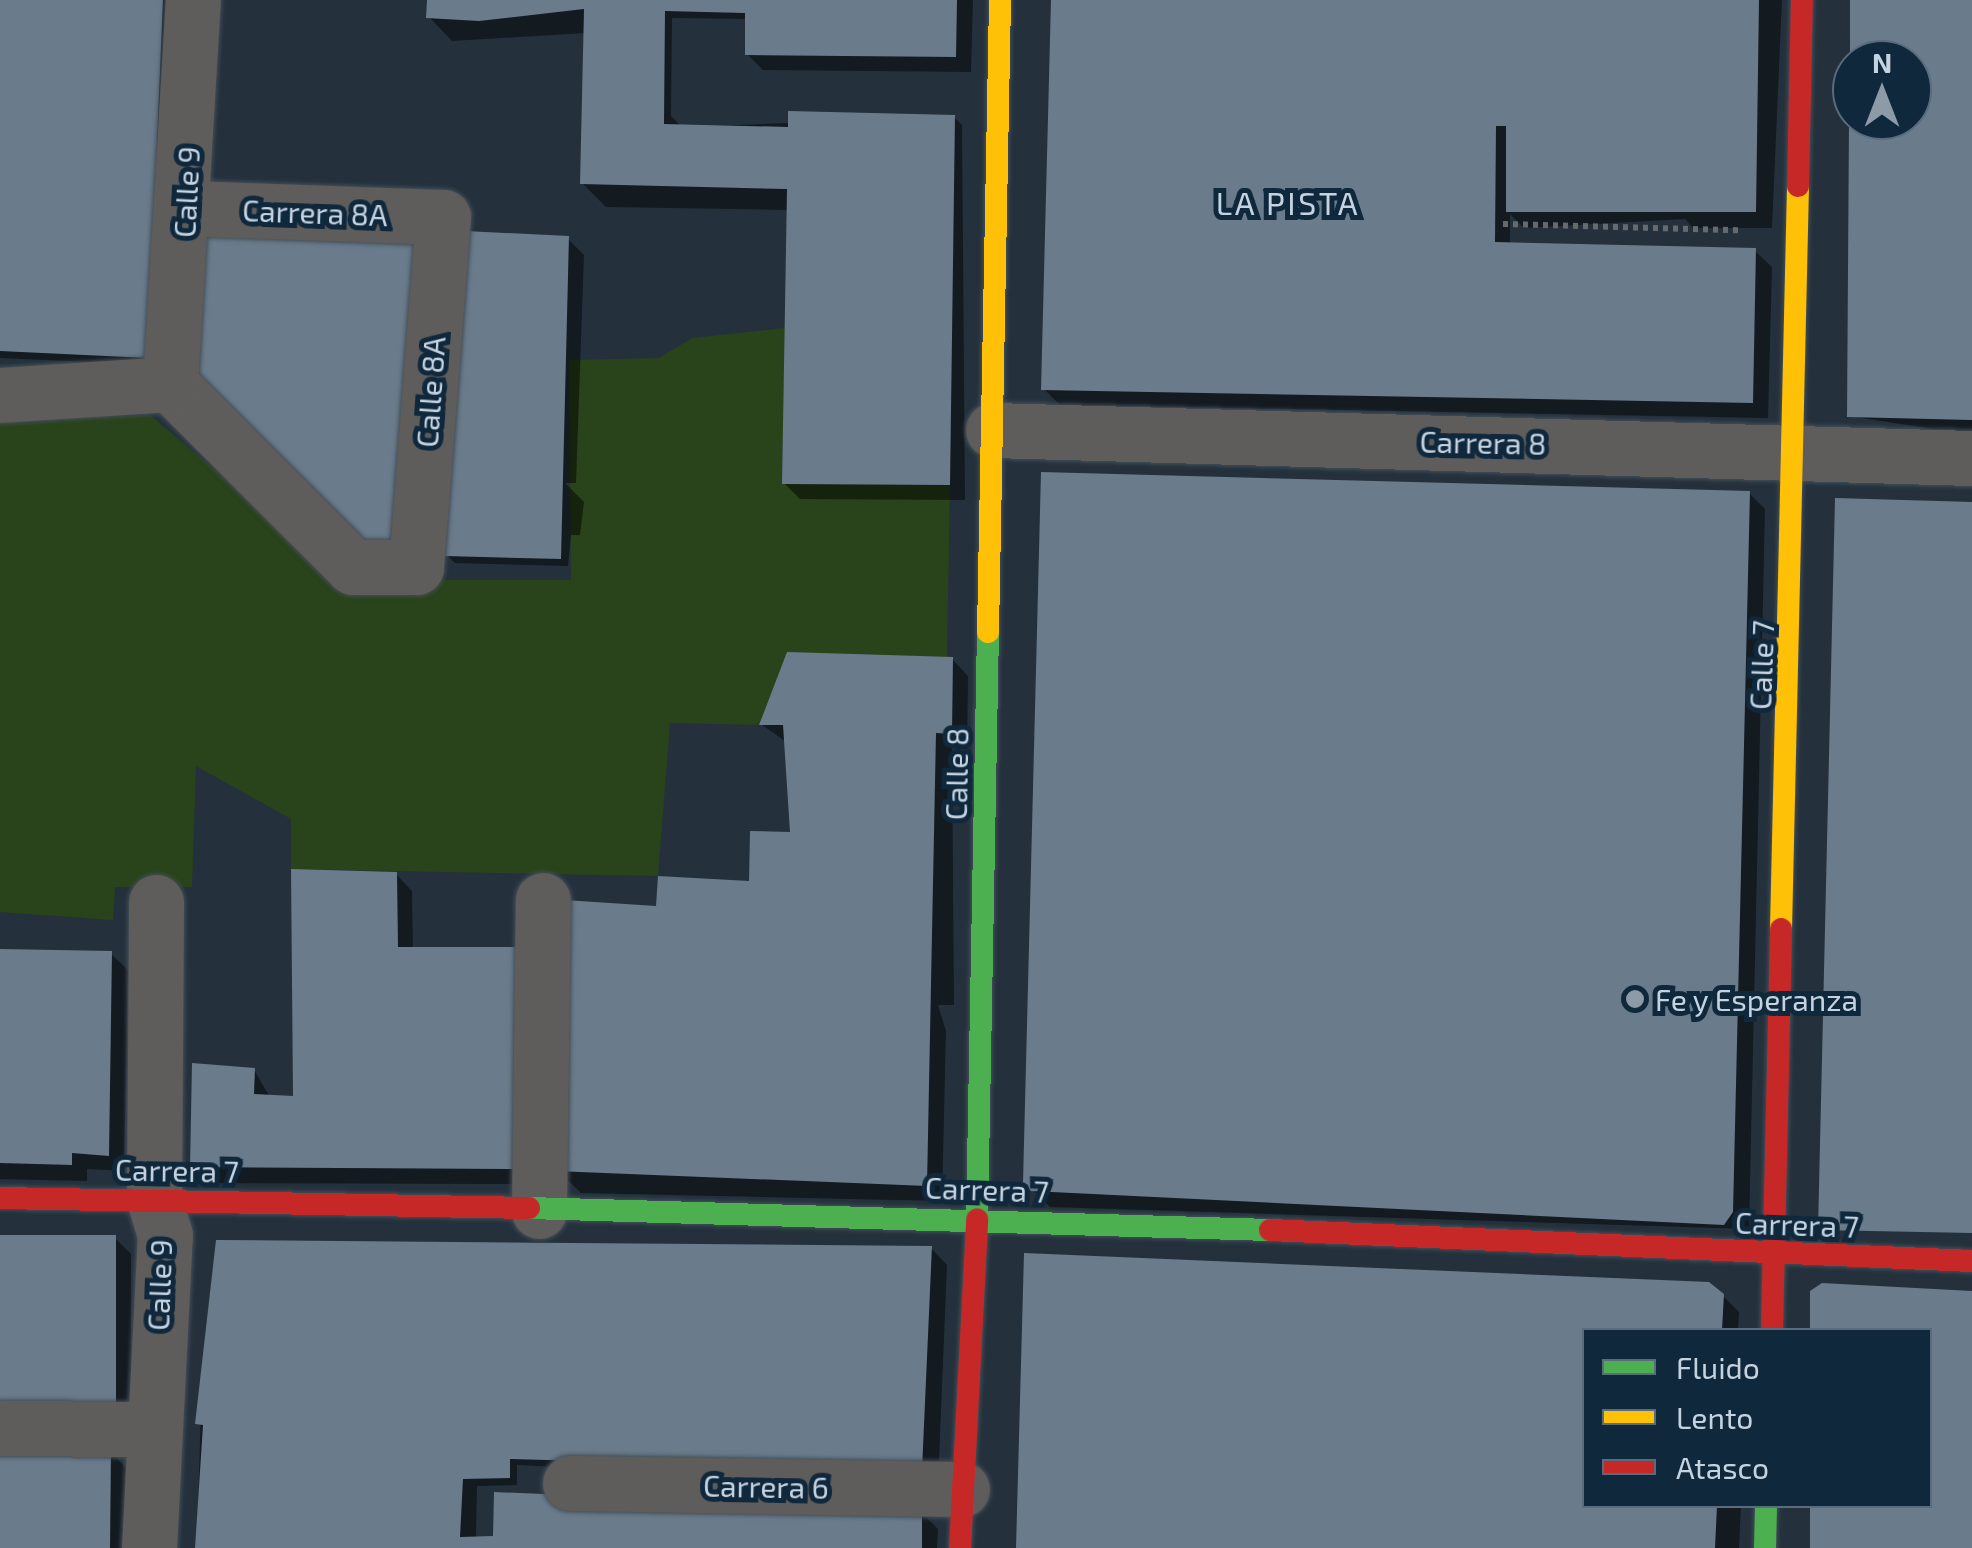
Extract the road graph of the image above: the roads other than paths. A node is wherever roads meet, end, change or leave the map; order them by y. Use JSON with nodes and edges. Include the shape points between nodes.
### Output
{"nodes":[{"id":1,"x":193,"y":0,"type":"edge"},
{"id":2,"x":1000,"y":0,"type":"edge"},
{"id":3,"x":1802,"y":0,"type":"edge"},
{"id":4,"x":188,"y":208,"type":"junction"},
{"id":5,"x":442,"y":217,"type":"joint"},
{"id":6,"x":170,"y":384,"type":"junction"},
{"id":7,"x":0,"y":395,"type":"edge"},
{"id":8,"x":993,"y":430,"type":"junction"},
{"id":9,"x":1797,"y":450,"type":"junction"},
{"id":10,"x":1972,"y":458,"type":"edge"},
{"id":11,"x":543,"y":900,"type":"dead end"},
{"id":12,"x":156,"y":902,"type":"dead end"},
{"id":13,"x":0,"y":1198,"type":"edge"},
{"id":14,"x":154,"y":1198,"type":"junction"},
{"id":15,"x":538,"y":1211,"type":"junction"},
{"id":16,"x":977,"y":1218,"type":"junction"},
{"id":17,"x":1775,"y":1253,"type":"junction"},
{"id":18,"x":1972,"y":1261,"type":"edge"},
{"id":19,"x":1772,"y":1328,"type":"edge"},
{"id":20,"x":0,"y":1428,"type":"edge"},
{"id":21,"x":152,"y":1429,"type":"junction"},
{"id":22,"x":570,"y":1482,"type":"dead end"},
{"id":23,"x":962,"y":1489,"type":"junction"},
{"id":24,"x":1766,"y":1508,"type":"edge"},
{"id":25,"x":149,"y":1548,"type":"edge"},
{"id":26,"x":960,"y":1548,"type":"edge"},
{"id":27,"x":1765,"y":1548,"type":"edge"}],
"edges":[{"from":1,"to":4,"type":"street","name":"Calle 9"},
{"from":2,"to":8,"type":"main road","name":"Calle 8"},
{"from":3,"to":9,"type":"main road","name":"Calle 7"},
{"from":4,"to":5,"type":"street","name":"Carrera 8A"},
{"from":4,"to":6,"type":"street","name":"Calle 9"},
{"from":5,"to":6,"type":"street","name":"Calle 8A","via":[[416,567],[353,567]]},
{"from":6,"to":7,"type":"street"},
{"from":8,"to":9,"type":"street","name":"Carrera 8"},
{"from":8,"to":16,"type":"main road","name":"Calle 8"},
{"from":9,"to":10,"type":"street","name":"Carrera 8"},
{"from":9,"to":17,"type":"main road","name":"Calle 7"},
{"from":11,"to":15,"type":"street"},
{"from":12,"to":14,"type":"street","name":"Calle 9"},
{"from":13,"to":14,"type":"main road","name":"Carrera 7"},
{"from":14,"to":15,"type":"main road","name":"Carrera 7"},
{"from":14,"to":21,"type":"street","name":"Calle 9","via":[[164,1235]]},
{"from":15,"to":16,"type":"main road","name":"Carrera 7"},
{"from":16,"to":17,"type":"main road","name":"Carrera 7"},
{"from":16,"to":23,"type":"main road","name":"Calle 8"},
{"from":17,"to":18,"type":"main road","name":"Carrera 7"},
{"from":17,"to":19,"type":"main road","name":"Calle 7"},
{"from":20,"to":21,"type":"street"},
{"from":21,"to":25,"type":"street","name":"Calle 9"},
{"from":22,"to":23,"type":"street","name":"Carrera 6"},
{"from":23,"to":26,"type":"main road","name":"Calle 8"},
{"from":24,"to":27,"type":"main road"}]}
